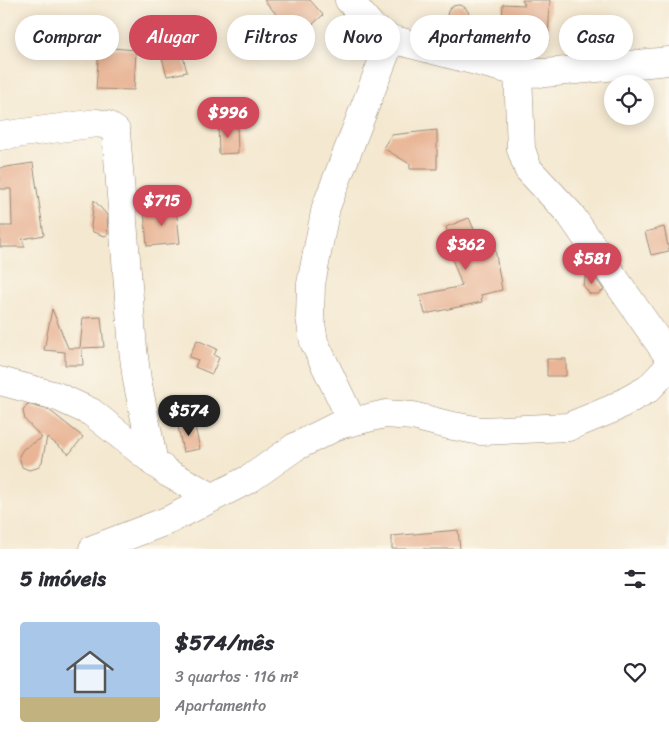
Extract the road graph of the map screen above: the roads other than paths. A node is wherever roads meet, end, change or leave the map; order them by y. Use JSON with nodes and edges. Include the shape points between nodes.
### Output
{"nodes":[{"id":1,"x":349,"y":0,"type":"edge"},
{"id":2,"x":362,"y":15,"type":"edge"},
{"id":3,"x":400,"y":40,"type":"edge"},
{"id":4,"x":383,"y":60,"type":"edge"},
{"id":5,"x":669,"y":61,"type":"edge"},
{"id":6,"x":518,"y":72,"type":"junction"},
{"id":7,"x":0,"y":136,"type":"edge"},
{"id":8,"x":669,"y":357,"type":"edge"},
{"id":9,"x":669,"y":367,"type":"edge"},
{"id":10,"x":0,"y":381,"type":"edge"},
{"id":11,"x":352,"y":422,"type":"junction"},
{"id":12,"x":154,"y":463,"type":"junction"},
{"id":13,"x":212,"y":496,"type":"junction"},
{"id":14,"x":93,"y":549,"type":"edge"}],
"edges":[{"from":1,"to":2,"type":"street"},
{"from":3,"to":6,"type":"street"},
{"from":4,"to":11,"type":"street","via":[[326,207],[311,284],[310,317],[314,342]]},
{"from":5,"to":6,"type":"street","via":[[545,73]]},
{"from":6,"to":8,"type":"street","via":[[521,149],[528,169],[570,214]]},
{"from":7,"to":12,"type":"street","via":[[97,124],[107,125],[116,131],[137,380]]},
{"from":9,"to":11,"type":"street","via":[[648,389],[612,409],[568,427],[482,431],[412,416],[385,414]]},
{"from":10,"to":12,"type":"street","via":[[56,396],[91,412]]},
{"from":11,"to":13,"type":"street","via":[[295,447],[251,478]]},
{"from":12,"to":13,"type":"street"},
{"from":13,"to":14,"type":"street","via":[[169,520]]}]}
